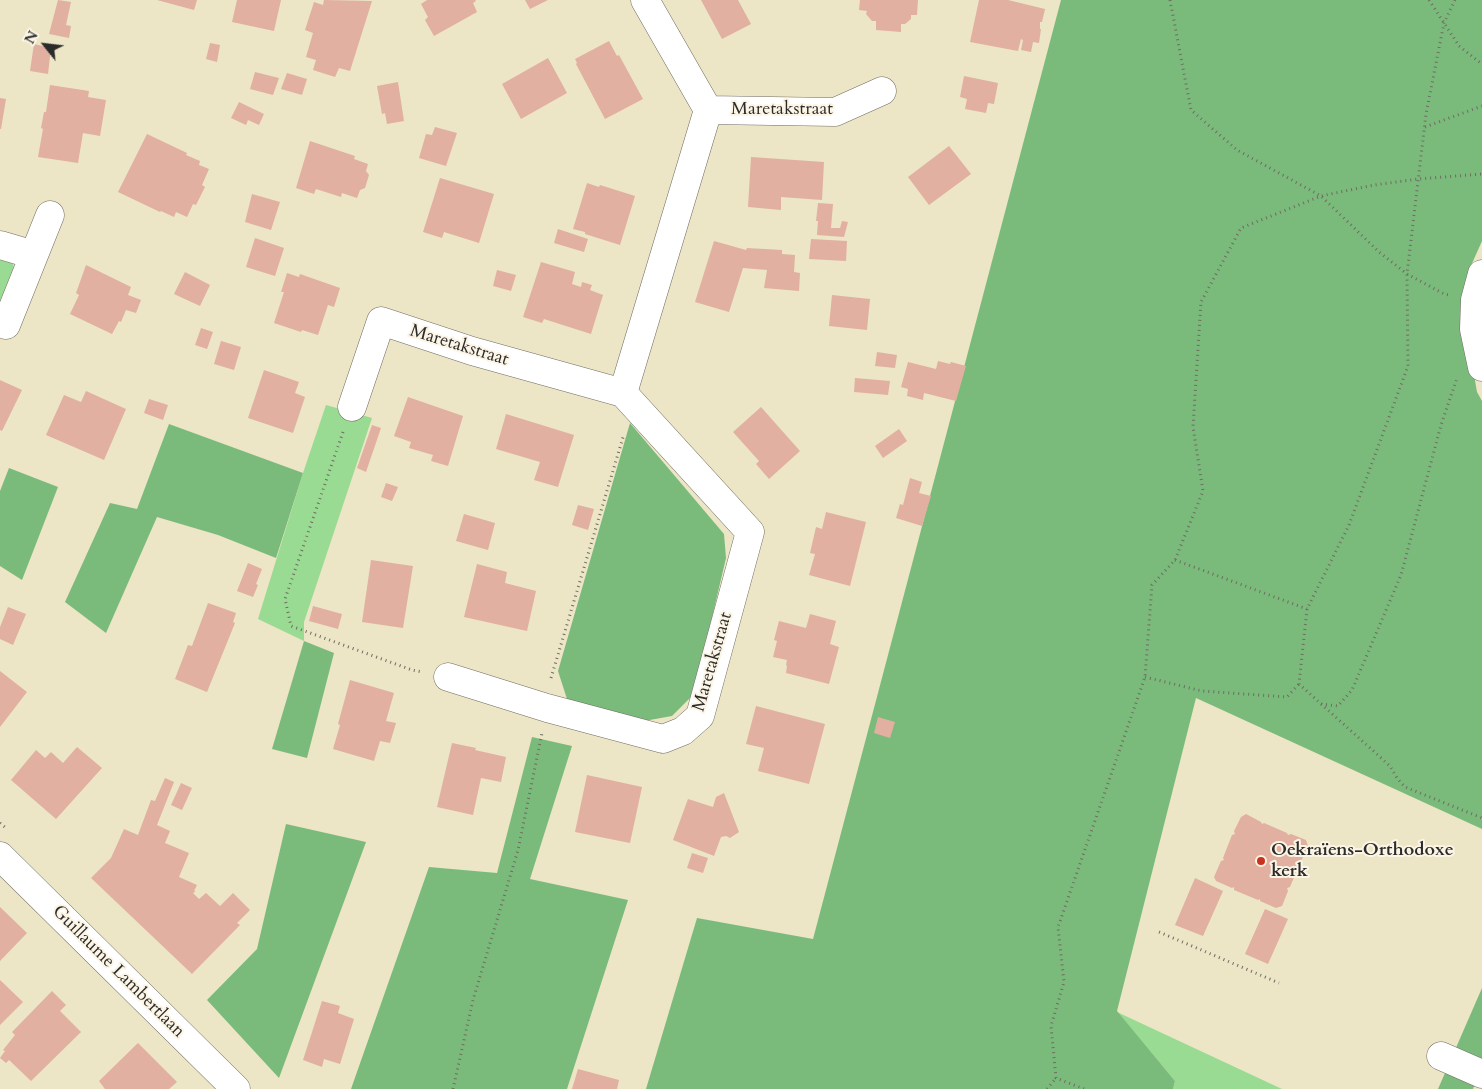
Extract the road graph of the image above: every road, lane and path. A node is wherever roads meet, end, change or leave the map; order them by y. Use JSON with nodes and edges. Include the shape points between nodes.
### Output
{"nodes":[{"id":1,"x":645,"y":0,"type":"edge"},
{"id":2,"x":1170,"y":0,"type":"edge"},
{"id":3,"x":1429,"y":0,"type":"edge"},
{"id":4,"x":1455,"y":0,"type":"edge"},
{"id":5,"x":1444,"y":23,"type":"junction"},
{"id":6,"x":1482,"y":64,"type":"edge"},
{"id":7,"x":882,"y":91,"type":"dead end"},
{"id":8,"x":1482,"y":106,"type":"edge"},
{"id":9,"x":708,"y":110,"type":"junction"},
{"id":10,"x":1425,"y":127,"type":"junction"},
{"id":11,"x":1482,"y":174,"type":"edge"},
{"id":12,"x":1418,"y":179,"type":"junction"},
{"id":13,"x":1321,"y":196,"type":"junction"},
{"id":14,"x":50,"y":216,"type":"dead end"},
{"id":15,"x":0,"y":245,"type":"edge"},
{"id":16,"x":34,"y":255,"type":"junction"},
{"id":17,"x":1407,"y":274,"type":"junction"},
{"id":18,"x":1482,"y":274,"type":"edge"},
{"id":19,"x":1475,"y":300,"type":"junction"},
{"id":20,"x":0,"y":322,"type":"edge"},
{"id":21,"x":1470,"y":370,"type":"edge"},
{"id":22,"x":623,"y":393,"type":"junction"},
{"id":23,"x":348,"y":418,"type":"joint"},
{"id":24,"x":626,"y":428,"type":"dead end"},
{"id":25,"x":1174,"y":560,"type":"junction"},
{"id":26,"x":1307,"y":609,"type":"junction"},
{"id":27,"x":435,"y":674,"type":"joint"},
{"id":28,"x":1145,"y":677,"type":"junction"},
{"id":29,"x":551,"y":678,"type":"dead end"},
{"id":30,"x":1299,"y":684,"type":"junction"},
{"id":31,"x":1320,"y":704,"type":"junction"},
{"id":32,"x":543,"y":728,"type":"dead end"},
{"id":33,"x":1482,"y":818,"type":"edge"},
{"id":34,"x":0,"y":856,"type":"edge"},
{"id":35,"x":1159,"y":932,"type":"dead end"},
{"id":36,"x":1279,"y":982,"type":"dead end"},
{"id":37,"x":1441,"y":1056,"type":"dead end"},
{"id":38,"x":1482,"y":1074,"type":"edge"},
{"id":39,"x":1056,"y":1078,"type":"junction"},
{"id":40,"x":236,"y":1089,"type":"edge"},
{"id":41,"x":453,"y":1089,"type":"edge"},
{"id":42,"x":1047,"y":1089,"type":"edge"},
{"id":43,"x":1084,"y":1089,"type":"edge"}],
"edges":[{"from":1,"to":9,"type":"street","name":"Maretakstraat"},
{"from":2,"to":13,"type":"path","via":[[1190,110],[1237,150]]},
{"from":3,"to":5,"type":"path"},
{"from":4,"to":5,"type":"path"},
{"from":5,"to":6,"type":"path","via":[[1459,46]]},
{"from":5,"to":10,"type":"path"},
{"from":7,"to":9,"type":"street","name":"Maretakstraat","via":[[835,112]]},
{"from":8,"to":10,"type":"path"},
{"from":9,"to":22,"type":"street","name":"Maretakstraat"},
{"from":10,"to":12,"type":"path"},
{"from":11,"to":12,"type":"path"},
{"from":12,"to":13,"type":"path"},
{"from":12,"to":17,"type":"path"},
{"from":13,"to":17,"type":"path","via":[[1378,252]]},
{"from":13,"to":25,"type":"path","via":[[1241,228],[1201,302],[1193,427],[1203,490]]},
{"from":14,"to":16,"type":"street"},
{"from":15,"to":16,"type":"street"},
{"from":16,"to":20,"type":"street","via":[[6,325]]},
{"from":17,"to":19,"type":"path","via":[[1444,294]]},
{"from":17,"to":26,"type":"path","via":[[1408,366],[1349,525]]},
{"from":18,"to":19,"type":"street"},
{"from":19,"to":21,"type":"street"},
{"from":21,"to":31,"type":"path","via":[[1440,425],[1401,574],[1352,690],[1338,706]]},
{"from":22,"to":23,"type":"street","name":"Maretakstraat","via":[[381,322]]},
{"from":22,"to":27,"type":"street","name":"Maretakstraat","via":[[750,532],[700,716],[683,732],[663,739]]},
{"from":23,"to":27,"type":"path","via":[[285,599],[291,626],[412,670]]},
{"from":24,"to":29,"type":"path"},
{"from":25,"to":26,"type":"path"},
{"from":25,"to":28,"type":"path","via":[[1152,585]]},
{"from":26,"to":30,"type":"path"},
{"from":28,"to":30,"type":"path","via":[[1202,691],[1287,697]]},
{"from":28,"to":39,"type":"path","via":[[1058,927],[1064,982],[1051,1026]]},
{"from":30,"to":31,"type":"path"},
{"from":31,"to":33,"type":"path","via":[[1390,766],[1406,787]]},
{"from":32,"to":41,"type":"path","via":[[518,850],[473,1000]]},
{"from":34,"to":40,"type":"street","name":"Guillaume Lambertlaan"},
{"from":35,"to":36,"type":"path"},
{"from":37,"to":38,"type":"street"},
{"from":39,"to":42,"type":"path"},
{"from":39,"to":43,"type":"path"}]}
